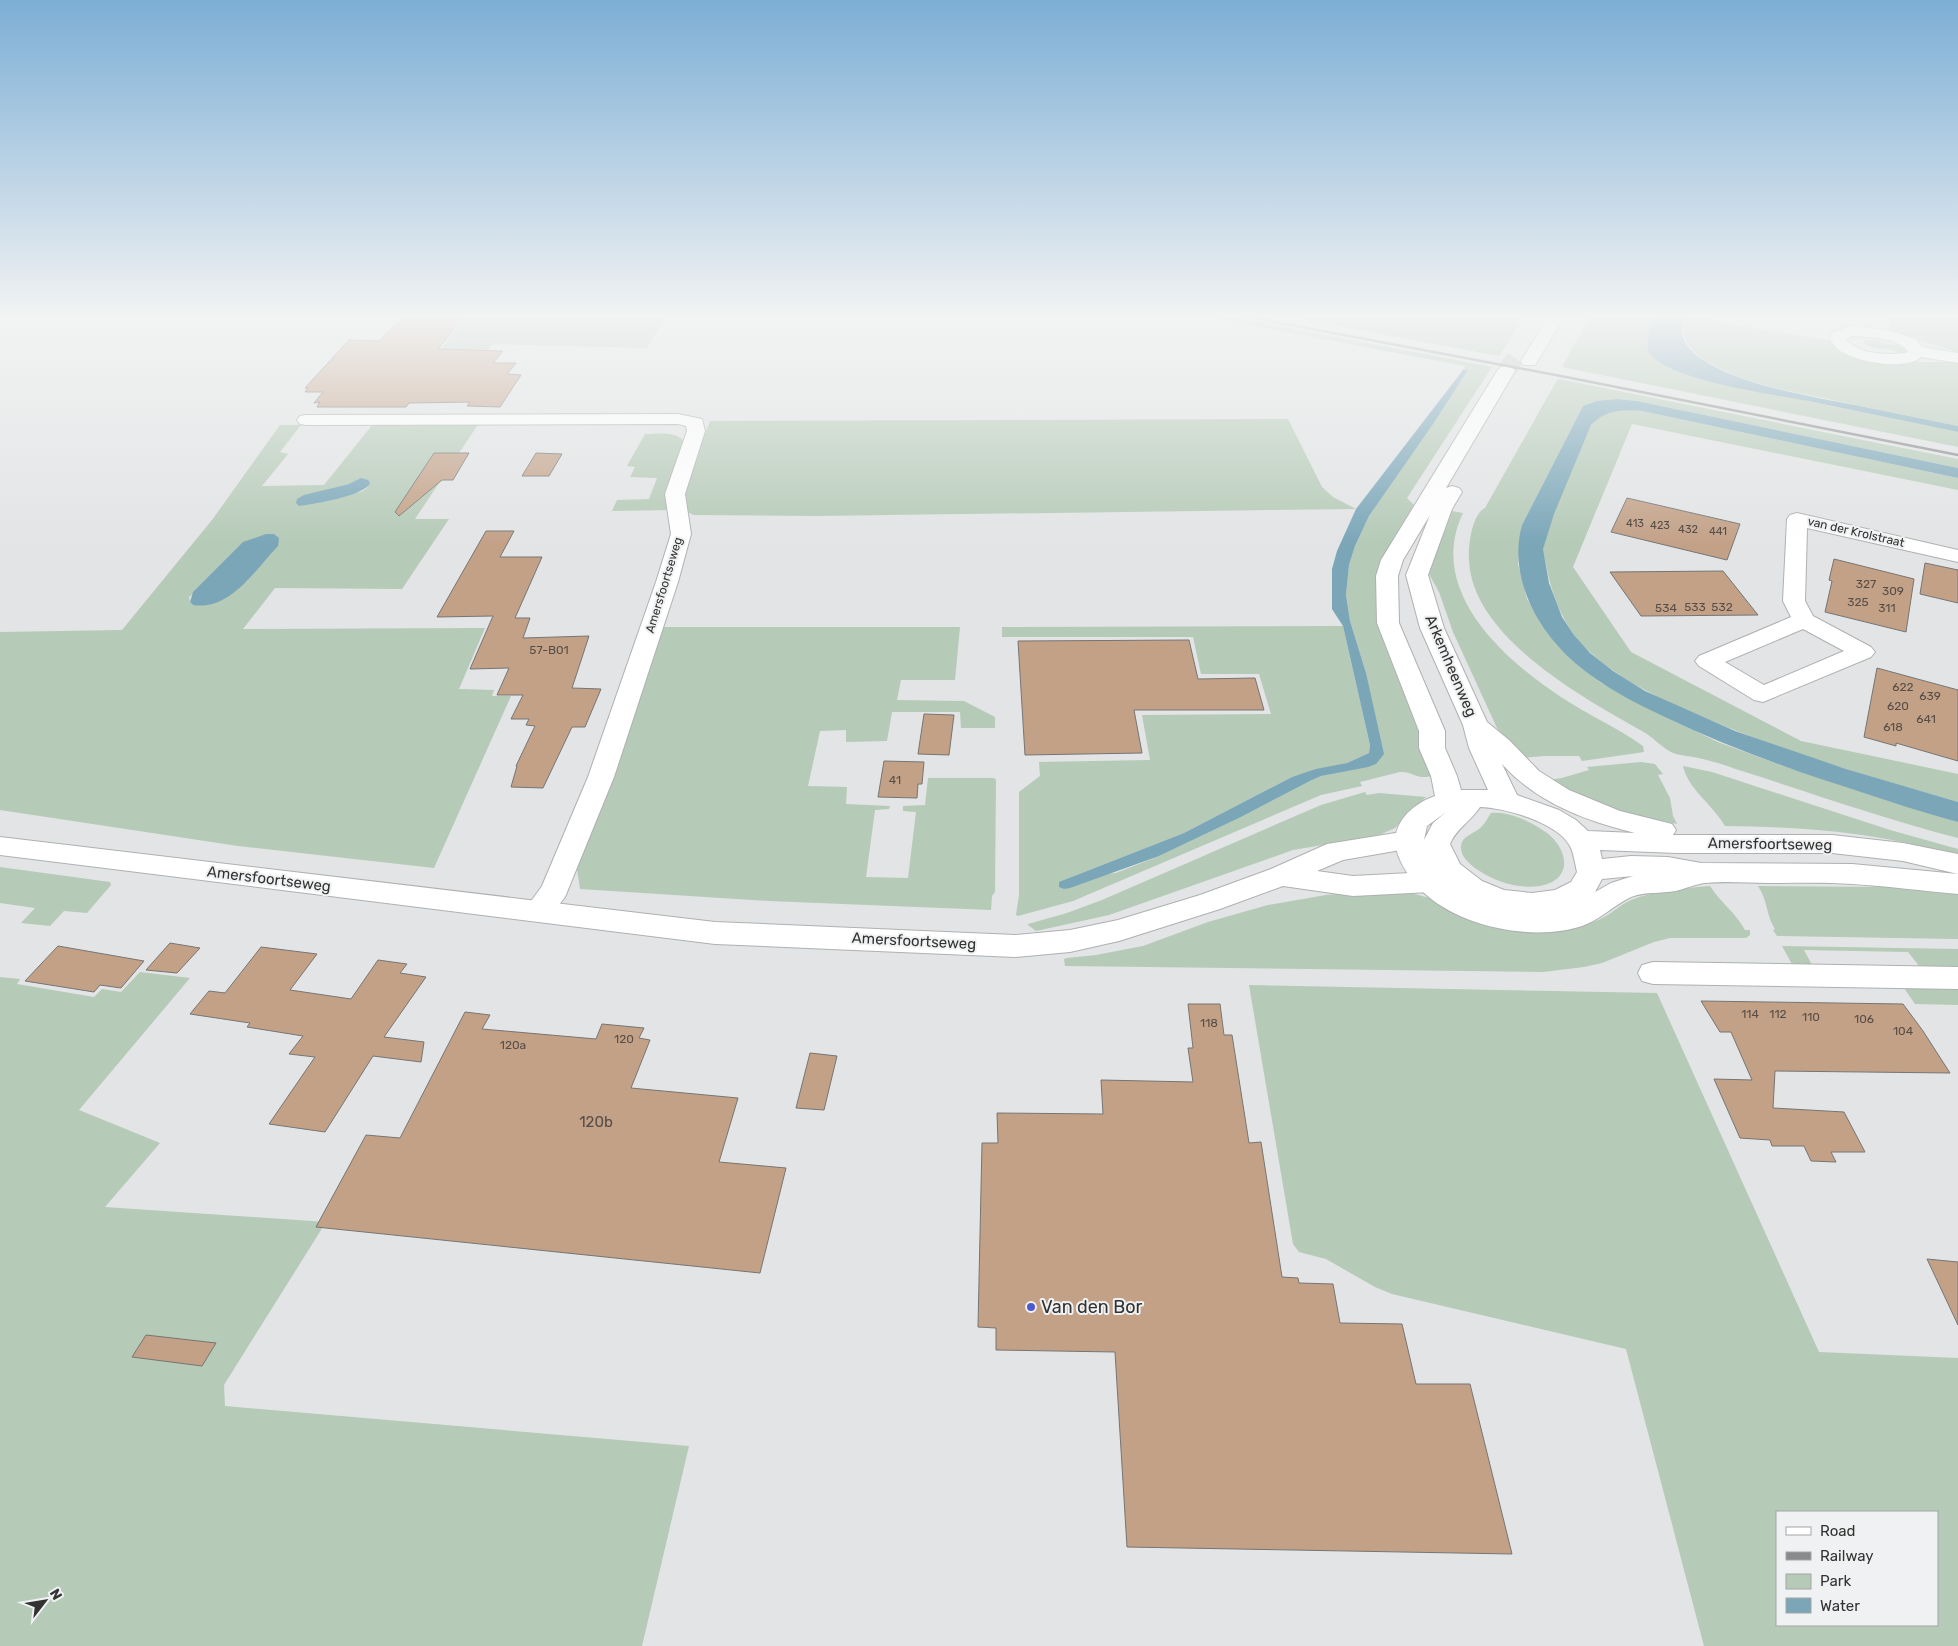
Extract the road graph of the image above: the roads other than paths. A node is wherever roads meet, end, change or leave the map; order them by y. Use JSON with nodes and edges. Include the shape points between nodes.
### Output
{"nodes":[{"id":1,"x":1502,"y":391,"type":"tunnel mouth"},
{"id":2,"x":1505,"y":391,"type":"tunnel mouth"},
{"id":3,"x":306,"y":420,"type":"dead end"},
{"id":4,"x":1958,"y":556,"type":"edge"},
{"id":5,"x":1804,"y":620,"type":"junction"},
{"id":6,"x":1476,"y":725,"type":"junction"},
{"id":7,"x":1460,"y":799,"type":"junction"},
{"id":8,"x":1506,"y":801,"type":"junction"},
{"id":9,"x":1408,"y":840,"type":"junction"},
{"id":10,"x":1580,"y":840,"type":"junction"},
{"id":11,"x":1717,"y":843,"type":"junction"},
{"id":12,"x":0,"y":846,"type":"edge"},
{"id":13,"x":1958,"y":864,"type":"edge"},
{"id":14,"x":1592,"y":870,"type":"junction"},
{"id":15,"x":1432,"y":873,"type":"junction"},
{"id":16,"x":1701,"y":873,"type":"junction"},
{"id":17,"x":1281,"y":876,"type":"junction"},
{"id":18,"x":1958,"y":884,"type":"edge"},
{"id":19,"x":539,"y":911,"type":"junction"},
{"id":20,"x":1653,"y":973,"type":"dead end"},
{"id":21,"x":1958,"y":978,"type":"edge"}],
"edges":[{"from":1,"to":7,"type":"main road","name":"Arkemheenweg","via":[[1392,560],[1388,576],[1388,622],[1432,731],[1432,748],[1444,776]]},
{"from":2,"to":6,"type":"main road","name":"Arkemheenweg","via":[[1442,509],[1417,575],[1432,628]]},
{"from":3,"to":19,"type":"main road","name":"Amersfoortseweg","via":[[678,419],[695,423],[696,431],[675,494],[681,534],[667,582],[601,777],[555,890]]},
{"from":4,"to":5,"type":"main road","name":"van der Krolstraat","via":[[1797,519],[1794,601]]},
{"from":5,"to":5,"type":"main road","via":[[1863,652],[1763,695],[1707,661]]},
{"from":6,"to":8,"type":"main road","name":"Arkemheenweg","via":[[1482,748]]},
{"from":6,"to":11,"type":"main road","via":[[1530,777],[1570,801],[1619,820]]},
{"from":7,"to":8,"type":"main road"},
{"from":7,"to":9,"type":"main road","via":[[1430,809],[1419,817]]},
{"from":7,"to":15,"type":"main road","via":[[1467,808],[1442,828]]},
{"from":8,"to":10,"type":"main road","via":[[1548,815]]},
{"from":9,"to":15,"type":"main road"},
{"from":9,"to":17,"type":"main road","name":"Amersfoortseweg","via":[[1337,851]]},
{"from":10,"to":11,"type":"main road","name":"Amersfoortseweg"},
{"from":10,"to":14,"type":"main road","via":[[1591,858]]},
{"from":11,"to":13,"type":"main road","name":"Amersfoortseweg","via":[[1832,844],[1903,852]]},
{"from":12,"to":19,"type":"main road","name":"Amersfoortseweg"},
{"from":14,"to":15,"type":"main road","via":[[1577,894],[1555,902],[1530,904],[1491,897]]},
{"from":14,"to":16,"type":"main road","name":"Amersfoortseweg","via":[[1668,866]]},
{"from":15,"to":16,"type":"main road","name":"Amersfoortseweg","via":[[1446,894],[1479,911],[1532,922],[1573,917],[1612,893],[1640,883],[1676,881]]},
{"from":15,"to":17,"type":"main road","name":"Amersfoortseweg","via":[[1353,886]]},
{"from":16,"to":18,"type":"main road","name":"Amersfoortseweg","via":[[1852,874]]},
{"from":17,"to":19,"type":"main road","name":"Amersfoortseweg","via":[[1094,937],[1014,946],[715,933]]},
{"from":20,"to":21,"type":"main road"}]}
